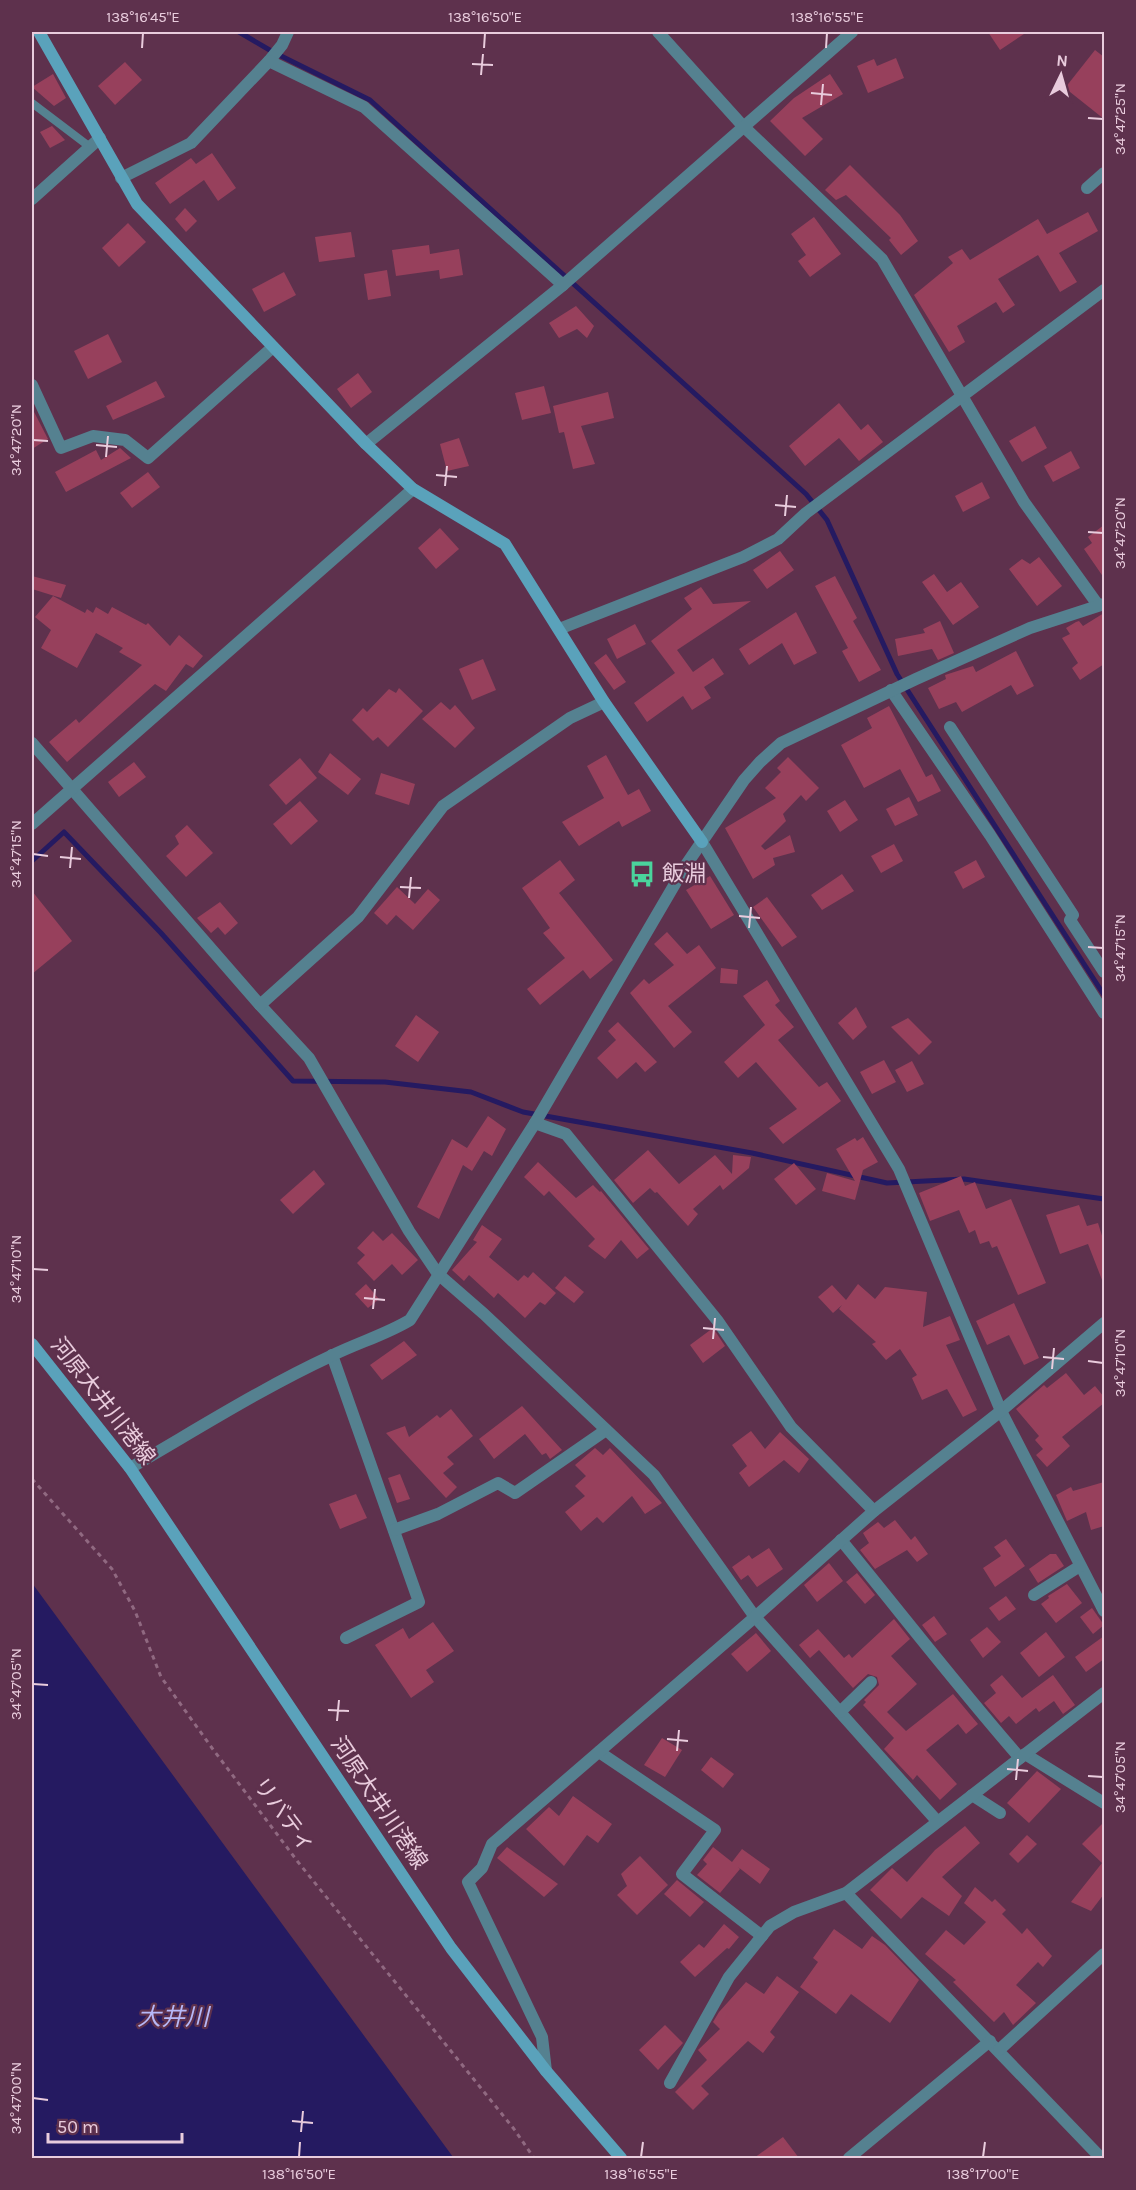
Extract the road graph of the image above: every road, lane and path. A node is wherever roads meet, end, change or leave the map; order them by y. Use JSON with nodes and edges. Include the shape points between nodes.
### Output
{"nodes":[{"id":1,"x":39,"y":32,"type":"edge"},
{"id":2,"x":288,"y":32,"type":"edge"},
{"id":3,"x":658,"y":32,"type":"edge"},
{"id":4,"x":852,"y":32,"type":"edge"},
{"id":5,"x":269,"y":61,"type":"junction"},
{"id":6,"x":32,"y":103,"type":"edge"},
{"id":7,"x":742,"y":125,"type":"junction"},
{"id":8,"x":100,"y":138,"type":"junction"},
{"id":9,"x":90,"y":147,"type":"junction"},
{"id":10,"x":1104,"y":173,"type":"edge"},
{"id":11,"x":121,"y":178,"type":"junction"},
{"id":12,"x":1087,"y":188,"type":"dead end"},
{"id":13,"x":32,"y":199,"type":"edge"},
{"id":14,"x":563,"y":284,"type":"junction"},
{"id":15,"x":1104,"y":290,"type":"edge"},
{"id":16,"x":273,"y":347,"type":"junction"},
{"id":17,"x":32,"y":385,"type":"edge"},
{"id":18,"x":961,"y":397,"type":"junction"},
{"id":19,"x":366,"y":444,"type":"junction"},
{"id":20,"x":413,"y":489,"type":"junction"},
{"id":21,"x":1101,"y":604,"type":"edge"},
{"id":22,"x":559,"y":628,"type":"junction"},
{"id":23,"x":892,"y":690,"type":"junction"},
{"id":24,"x":604,"y":702,"type":"junction"},
{"id":25,"x":950,"y":727,"type":"dead end"},
{"id":26,"x":32,"y":743,"type":"edge"},
{"id":27,"x":72,"y":789,"type":"junction"},
{"id":28,"x":32,"y":824,"type":"edge"},
{"id":29,"x":702,"y":842,"type":"junction"},
{"id":30,"x":1104,"y":972,"type":"edge"},
{"id":31,"x":260,"y":1005,"type":"junction"},
{"id":32,"x":1104,"y":1013,"type":"edge"},
{"id":33,"x":536,"y":1121,"type":"junction"},
{"id":34,"x":438,"y":1274,"type":"junction"},
{"id":35,"x":1104,"y":1323,"type":"edge"},
{"id":36,"x":32,"y":1344,"type":"edge"},
{"id":37,"x":332,"y":1355,"type":"junction"},
{"id":38,"x":1001,"y":1411,"type":"junction"},
{"id":39,"x":606,"y":1430,"type":"junction"},
{"id":40,"x":130,"y":1468,"type":"junction"},
{"id":41,"x":32,"y":1479,"type":"edge"},
{"id":42,"x":873,"y":1511,"type":"junction"},
{"id":43,"x":394,"y":1530,"type":"junction"},
{"id":44,"x":841,"y":1540,"type":"junction"},
{"id":45,"x":1080,"y":1566,"type":"junction"},
{"id":46,"x":1034,"y":1595,"type":"dead end"},
{"id":47,"x":1104,"y":1611,"type":"edge"},
{"id":48,"x":755,"y":1617,"type":"junction"},
{"id":49,"x":346,"y":1638,"type":"dead end"},
{"id":50,"x":871,"y":1682,"type":"dead end"},
{"id":51,"x":1104,"y":1693,"type":"edge"},
{"id":52,"x":840,"y":1712,"type":"junction"},
{"id":53,"x":599,"y":1752,"type":"junction"},
{"id":54,"x":1022,"y":1756,"type":"junction"},
{"id":55,"x":972,"y":1795,"type":"junction"},
{"id":56,"x":1104,"y":1803,"type":"edge"},
{"id":57,"x":1000,"y":1813,"type":"dead end"},
{"id":58,"x":937,"y":1821,"type":"junction"},
{"id":59,"x":846,"y":1893,"type":"junction"},
{"id":60,"x":762,"y":1936,"type":"junction"},
{"id":61,"x":1104,"y":1953,"type":"edge"},
{"id":62,"x":994,"y":2046,"type":"junction"},
{"id":63,"x":546,"y":2071,"type":"junction"},
{"id":64,"x":670,"y":2083,"type":"dead end"},
{"id":65,"x":534,"y":2158,"type":"edge"},
{"id":66,"x":621,"y":2158,"type":"edge"},
{"id":67,"x":849,"y":2158,"type":"edge"},
{"id":68,"x":1101,"y":2158,"type":"edge"}],
"edges":[{"from":1,"to":8,"type":"street"},
{"from":2,"to":5,"type":"street"},
{"from":3,"to":7,"type":"street"},
{"from":4,"to":7,"type":"street"},
{"from":5,"to":11,"type":"street","via":[[191,143]]},
{"from":5,"to":14,"type":"street","via":[[364,107]]},
{"from":6,"to":9,"type":"lane"},
{"from":7,"to":14,"type":"street"},
{"from":7,"to":18,"type":"street","via":[[882,258]]},
{"from":8,"to":9,"type":"street"},
{"from":8,"to":11,"type":"street"},
{"from":9,"to":13,"type":"street"},
{"from":10,"to":12,"type":"street"},
{"from":11,"to":16,"type":"street","via":[[137,204]]},
{"from":14,"to":19,"type":"street"},
{"from":15,"to":18,"type":"street"},
{"from":16,"to":17,"type":"street","via":[[148,458],[125,440],[104,437],[93,436],[61,448]]},
{"from":16,"to":19,"type":"street"},
{"from":18,"to":21,"type":"street","via":[[1024,502]]},
{"from":18,"to":22,"type":"street","via":[[806,513],[778,539],[743,557]]},
{"from":19,"to":20,"type":"street"},
{"from":20,"to":22,"type":"street","via":[[505,544]]},
{"from":20,"to":27,"type":"street"},
{"from":21,"to":23,"type":"street","via":[[1030,628]]},
{"from":22,"to":24,"type":"street"},
{"from":23,"to":29,"type":"street","via":[[781,744],[744,780]]},
{"from":23,"to":32,"type":"street"},
{"from":24,"to":29,"type":"street"},
{"from":24,"to":31,"type":"street","via":[[570,718],[443,807],[358,917]]},
{"from":25,"to":30,"type":"street","via":[[1073,915],[1070,920]]},
{"from":26,"to":27,"type":"street"},
{"from":27,"to":28,"type":"street"},
{"from":27,"to":31,"type":"street"},
{"from":29,"to":33,"type":"street"},
{"from":29,"to":38,"type":"street","via":[[899,1171]]},
{"from":31,"to":34,"type":"street","via":[[314,1065]]},
{"from":33,"to":34,"type":"street"},
{"from":33,"to":42,"type":"street","via":[[566,1134],[717,1320],[791,1427]]},
{"from":34,"to":37,"type":"street","via":[[410,1320],[383,1336]]},
{"from":34,"to":39,"type":"street"},
{"from":35,"to":38,"type":"street"},
{"from":36,"to":40,"type":"street","name":"河原大井川港線"},
{"from":37,"to":40,"type":"street"},
{"from":37,"to":43,"type":"street"},
{"from":38,"to":42,"type":"street"},
{"from":38,"to":45,"type":"street"},
{"from":39,"to":43,"type":"street","via":[[515,1493],[498,1483],[438,1515]]},
{"from":39,"to":48,"type":"street","via":[[654,1474]]},
{"from":40,"to":63,"type":"street","name":"河原大井川港線","via":[[451,1948]]},
{"from":41,"to":65,"type":"path","name":"リバティ","via":[[112,1569],[135,1611],[161,1677],[212,1748]]},
{"from":42,"to":44,"type":"street"},
{"from":43,"to":49,"type":"street","via":[[419,1602]]},
{"from":44,"to":48,"type":"street"},
{"from":44,"to":54,"type":"street","via":[[974,1705]]},
{"from":45,"to":46,"type":"street"},
{"from":45,"to":47,"type":"street"},
{"from":48,"to":52,"type":"street"},
{"from":48,"to":53,"type":"street"},
{"from":50,"to":52,"type":"street"},
{"from":51,"to":54,"type":"street"},
{"from":52,"to":58,"type":"street"},
{"from":53,"to":60,"type":"street","via":[[715,1830],[682,1874]]},
{"from":53,"to":63,"type":"street","via":[[492,1844],[482,1868],[468,1882],[542,2037]]},
{"from":54,"to":55,"type":"street"},
{"from":54,"to":56,"type":"street"},
{"from":55,"to":57,"type":"street"},
{"from":55,"to":58,"type":"street"},
{"from":58,"to":59,"type":"street"},
{"from":59,"to":60,"type":"street","via":[[794,1912],[770,1926]]},
{"from":59,"to":62,"type":"street"},
{"from":60,"to":64,"type":"street","via":[[729,1977]]},
{"from":61,"to":62,"type":"street"},
{"from":62,"to":67,"type":"street"},
{"from":62,"to":68,"type":"street"},
{"from":63,"to":66,"type":"street","name":"河原大井川港線"}]}
